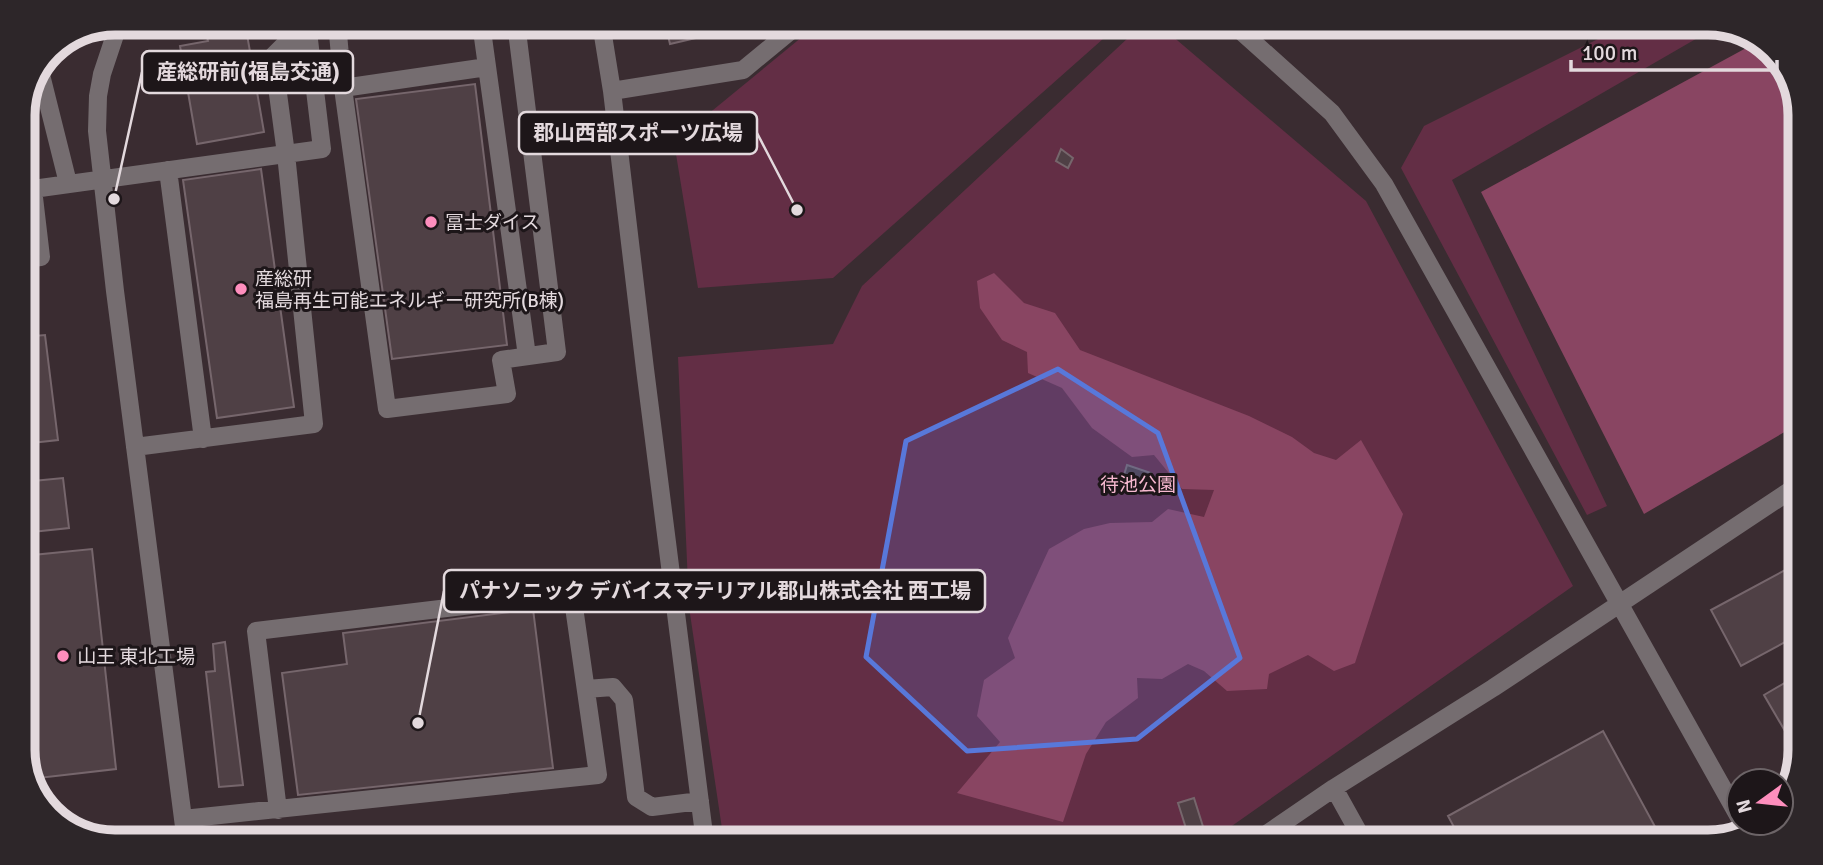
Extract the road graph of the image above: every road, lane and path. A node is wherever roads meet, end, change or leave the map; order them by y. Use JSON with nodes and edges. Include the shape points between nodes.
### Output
{"nodes":[{"id":1,"x":114,"y":35,"type":"edge"},
{"id":2,"x":302,"y":35,"type":"edge"},
{"id":3,"x":308,"y":35,"type":"edge"},
{"id":4,"x":338,"y":35,"type":"edge"},
{"id":5,"x":483,"y":35,"type":"edge"},
{"id":6,"x":517,"y":35,"type":"edge"},
{"id":7,"x":603,"y":35,"type":"edge"},
{"id":8,"x":785,"y":35,"type":"edge"},
{"id":9,"x":1244,"y":35,"type":"edge"},
{"id":10,"x":487,"y":67,"type":"junction"},
{"id":11,"x":42,"y":81,"type":"edge"},
{"id":12,"x":342,"y":88,"type":"junction"},
{"id":13,"x":612,"y":90,"type":"junction"},
{"id":14,"x":286,"y":154,"type":"junction"},
{"id":15,"x":168,"y":170,"type":"junction"},
{"id":16,"x":102,"y":178,"type":"junction"},
{"id":17,"x":68,"y":183,"type":"junction"},
{"id":18,"x":35,"y":189,"type":"edge"},
{"id":19,"x":35,"y":206,"type":"edge"},
{"id":20,"x":35,"y":257,"type":"edge"},
{"id":21,"x":527,"y":356,"type":"junction"},
{"id":22,"x":202,"y":439,"type":"junction"},
{"id":23,"x":135,"y":447,"type":"junction"},
{"id":24,"x":1788,"y":492,"type":"edge"},
{"id":25,"x":1620,"y":604,"type":"junction"},
{"id":26,"x":586,"y":689,"type":"junction"},
{"id":27,"x":1334,"y":788,"type":"junction"},
{"id":28,"x":1725,"y":792,"type":"edge"},
{"id":29,"x":700,"y":801,"type":"junction"},
{"id":30,"x":278,"y":810,"type":"junction"},
{"id":31,"x":183,"y":819,"type":"junction"},
{"id":32,"x":184,"y":830,"type":"edge"},
{"id":33,"x":704,"y":830,"type":"edge"},
{"id":34,"x":1273,"y":830,"type":"edge"},
{"id":35,"x":1357,"y":830,"type":"edge"}],
"edges":[{"from":1,"to":16,"type":"street","via":[[98,96]]},
{"from":2,"to":14,"type":"street","via":[[273,57]]},
{"from":3,"to":14,"type":"street","via":[[323,149]]},
{"from":4,"to":12,"type":"street"},
{"from":5,"to":10,"type":"street"},
{"from":6,"to":21,"type":"street","via":[[557,352]]},
{"from":7,"to":13,"type":"street"},
{"from":8,"to":13,"type":"street","via":[[743,70]]},
{"from":9,"to":25,"type":"street","via":[[1332,113],[1384,184]]},
{"from":10,"to":12,"type":"street"},
{"from":10,"to":21,"type":"street"},
{"from":11,"to":17,"type":"street"},
{"from":12,"to":21,"type":"street","via":[[387,409],[507,394],[501,360]]},
{"from":13,"to":29,"type":"street"},
{"from":14,"to":15,"type":"street"},
{"from":14,"to":22,"type":"street","via":[[314,424]]},
{"from":15,"to":16,"type":"street"},
{"from":15,"to":22,"type":"street"},
{"from":16,"to":17,"type":"street"},
{"from":16,"to":23,"type":"street"},
{"from":17,"to":18,"type":"street"},
{"from":19,"to":20,"type":"street","via":[[41,257]]},
{"from":22,"to":23,"type":"street"},
{"from":23,"to":31,"type":"street"},
{"from":24,"to":25,"type":"street"},
{"from":25,"to":27,"type":"street"},
{"from":25,"to":28,"type":"street"},
{"from":26,"to":29,"type":"street","via":[[613,687],[624,700],[636,797],[652,807]]},
{"from":26,"to":30,"type":"street","via":[[598,775]]},
{"from":26,"to":30,"type":"street","via":[[572,593],[257,631]]},
{"from":27,"to":34,"type":"street"},
{"from":27,"to":35,"type":"street"},
{"from":29,"to":33,"type":"street"},
{"from":30,"to":31,"type":"street"},
{"from":31,"to":32,"type":"street"}]}
